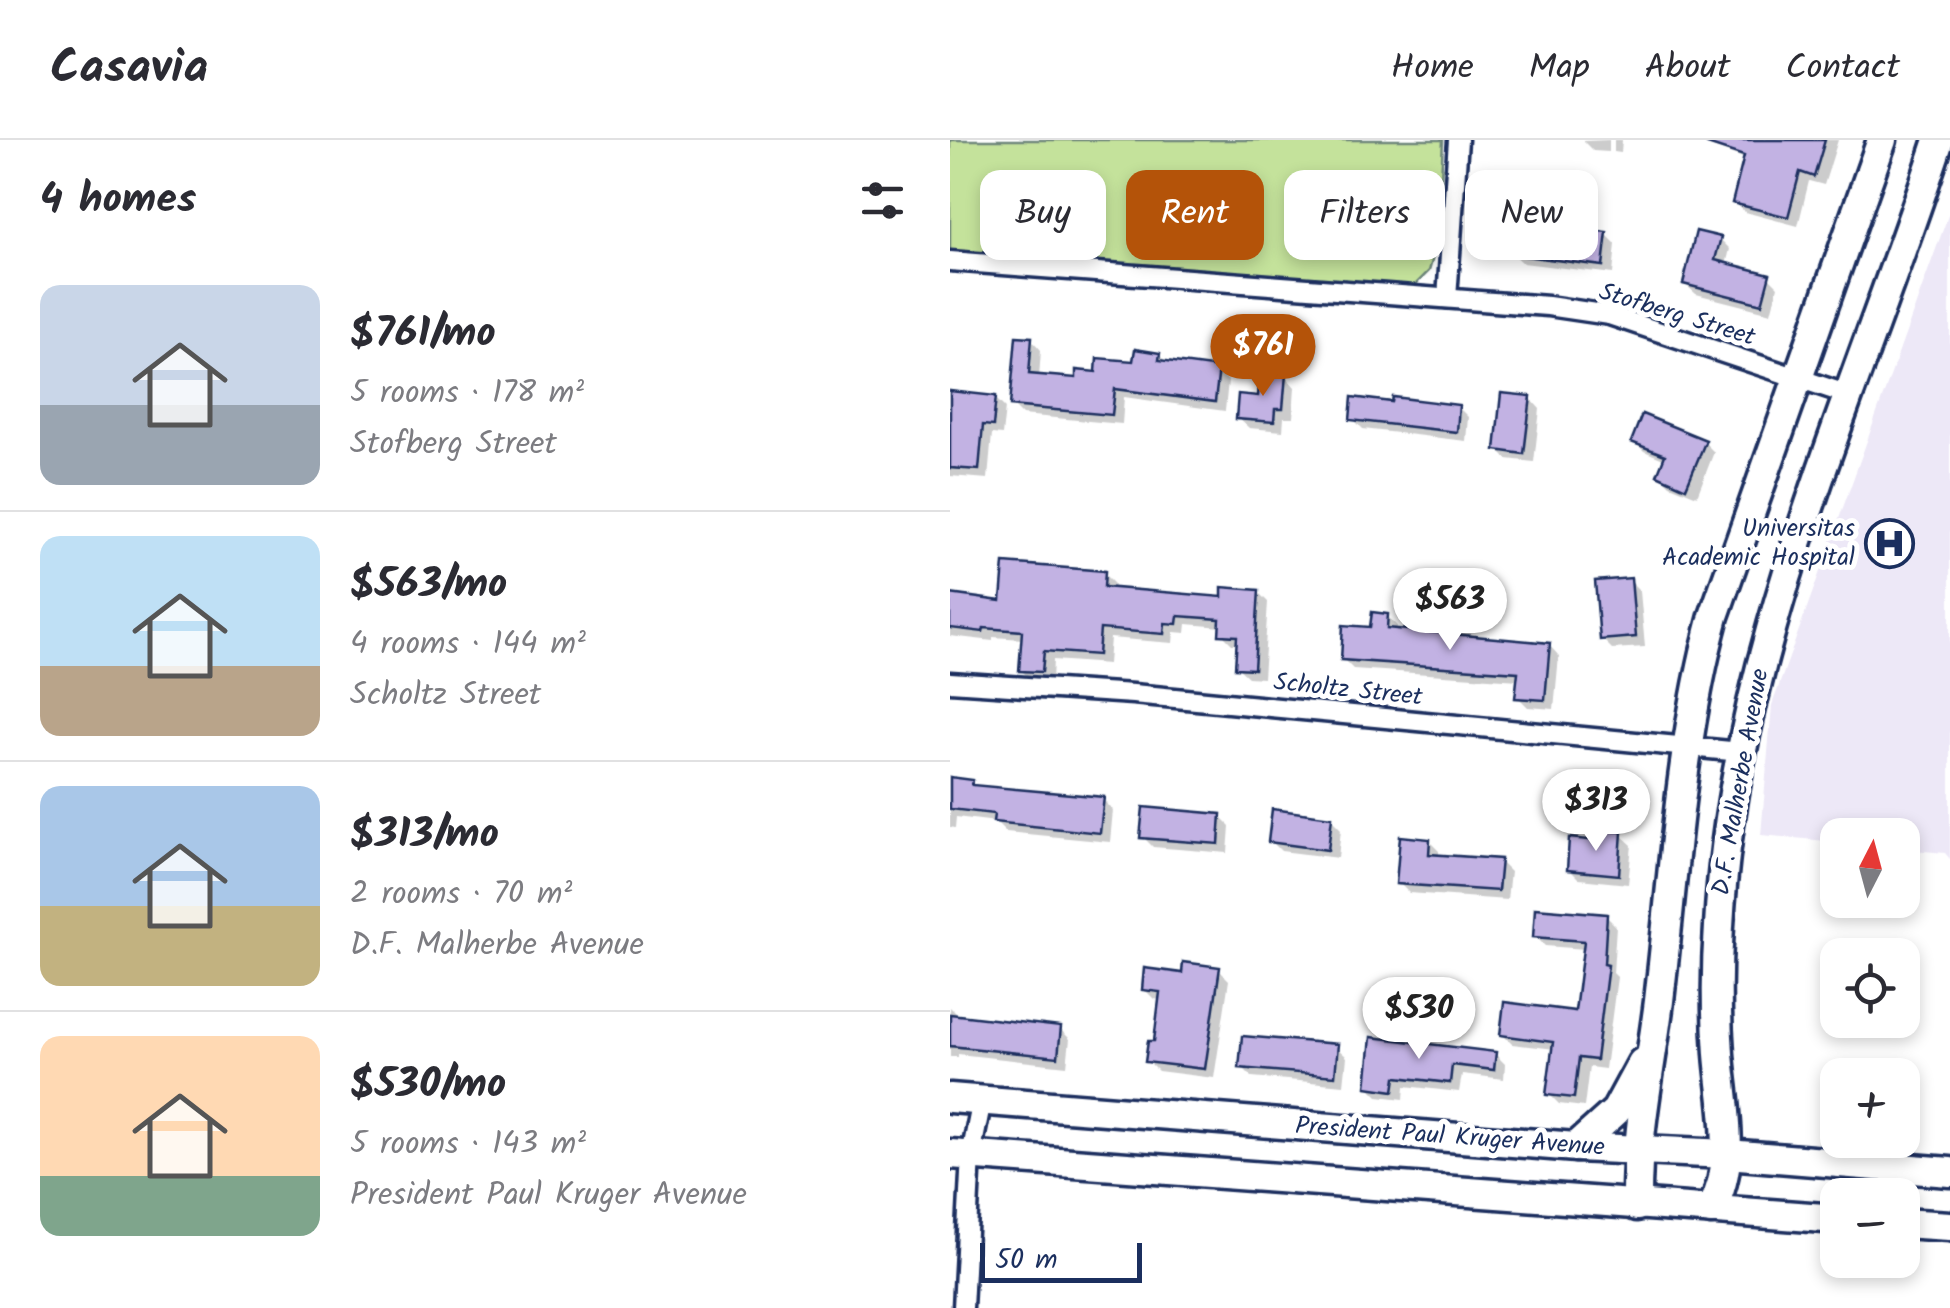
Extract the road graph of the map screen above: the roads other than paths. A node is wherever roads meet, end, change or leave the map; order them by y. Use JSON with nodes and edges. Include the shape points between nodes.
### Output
{"nodes":[{"id":1,"x":1458,"y":140,"type":"edge"},
{"id":2,"x":1882,"y":140,"type":"edge"},
{"id":3,"x":1939,"y":140,"type":"edge"},
{"id":4,"x":950,"y":261,"type":"edge"},
{"id":5,"x":1447,"y":298,"type":"junction"},
{"id":6,"x":1797,"y":380,"type":"junction"},
{"id":7,"x":1846,"y":394,"type":"junction"},
{"id":8,"x":950,"y":682,"type":"edge"},
{"id":9,"x":1686,"y":747,"type":"junction"},
{"id":10,"x":1741,"y":752,"type":"junction"},
{"id":11,"x":1651,"y":1044,"type":"junction"},
{"id":12,"x":950,"y":1098,"type":"edge"},
{"id":13,"x":982,"y":1100,"type":"junction"},
{"id":14,"x":1576,"y":1148,"type":"junction"},
{"id":15,"x":1636,"y":1150,"type":"junction"},
{"id":16,"x":1727,"y":1154,"type":"junction"},
{"id":17,"x":960,"y":1155,"type":"edge"},
{"id":18,"x":1950,"y":1172,"type":"edge"},
{"id":19,"x":1637,"y":1206,"type":"junction"},
{"id":20,"x":1711,"y":1210,"type":"junction"},
{"id":21,"x":1820,"y":1217,"type":"edge"},
{"id":22,"x":1920,"y":1224,"type":"edge"},
{"id":23,"x":1950,"y":1226,"type":"edge"},
{"id":24,"x":963,"y":1308,"type":"edge"}],
"edges":[{"from":1,"to":5,"type":"street"},
{"from":2,"to":6,"type":"street","name":"D.F. Malherbe Avenue"},
{"from":3,"to":7,"type":"street","name":"D.F. Malherbe Avenue"},
{"from":4,"to":5,"type":"street","name":"Stofberg Street"},
{"from":5,"to":6,"type":"street","name":"Stofberg Street","via":[[1609,315]]},
{"from":6,"to":7,"type":"street","name":"Stofberg Street"},
{"from":6,"to":9,"type":"street","name":"D.F. Malherbe Avenue","via":[[1714,616]]},
{"from":7,"to":10,"type":"street","name":"D.F. Malherbe Avenue","via":[[1768,632]]},
{"from":8,"to":9,"type":"street","name":"Scholtz Street"},
{"from":9,"to":10,"type":"street","name":"Scholtz Street"},
{"from":9,"to":11,"type":"street","name":"D.F. Malherbe Avenue"},
{"from":10,"to":16,"type":"street","name":"D.F. Malherbe Avenue","via":[[1717,959]]},
{"from":11,"to":14,"type":"street","via":[[1616,1111]]},
{"from":11,"to":15,"type":"street","name":"D.F. Malherbe Avenue"},
{"from":12,"to":13,"type":"street","name":"President Paul Kruger Avenue"},
{"from":13,"to":14,"type":"street","name":"President Paul Kruger Avenue"},
{"from":13,"to":17,"type":"street"},
{"from":14,"to":15,"type":"street","name":"President Paul Kruger Avenue"},
{"from":15,"to":16,"type":"street","name":"President Paul Kruger Avenue"},
{"from":15,"to":19,"type":"street","name":"D.F. Malherbe Avenue"},
{"from":16,"to":18,"type":"street","name":"President Paul Kruger Avenue"},
{"from":16,"to":20,"type":"street","name":"D.F. Malherbe Avenue","via":[[1723,1188]]},
{"from":17,"to":19,"type":"street"},
{"from":17,"to":24,"type":"street"},
{"from":19,"to":20,"type":"street"},
{"from":20,"to":21,"type":"street"},
{"from":22,"to":23,"type":"street"}]}
